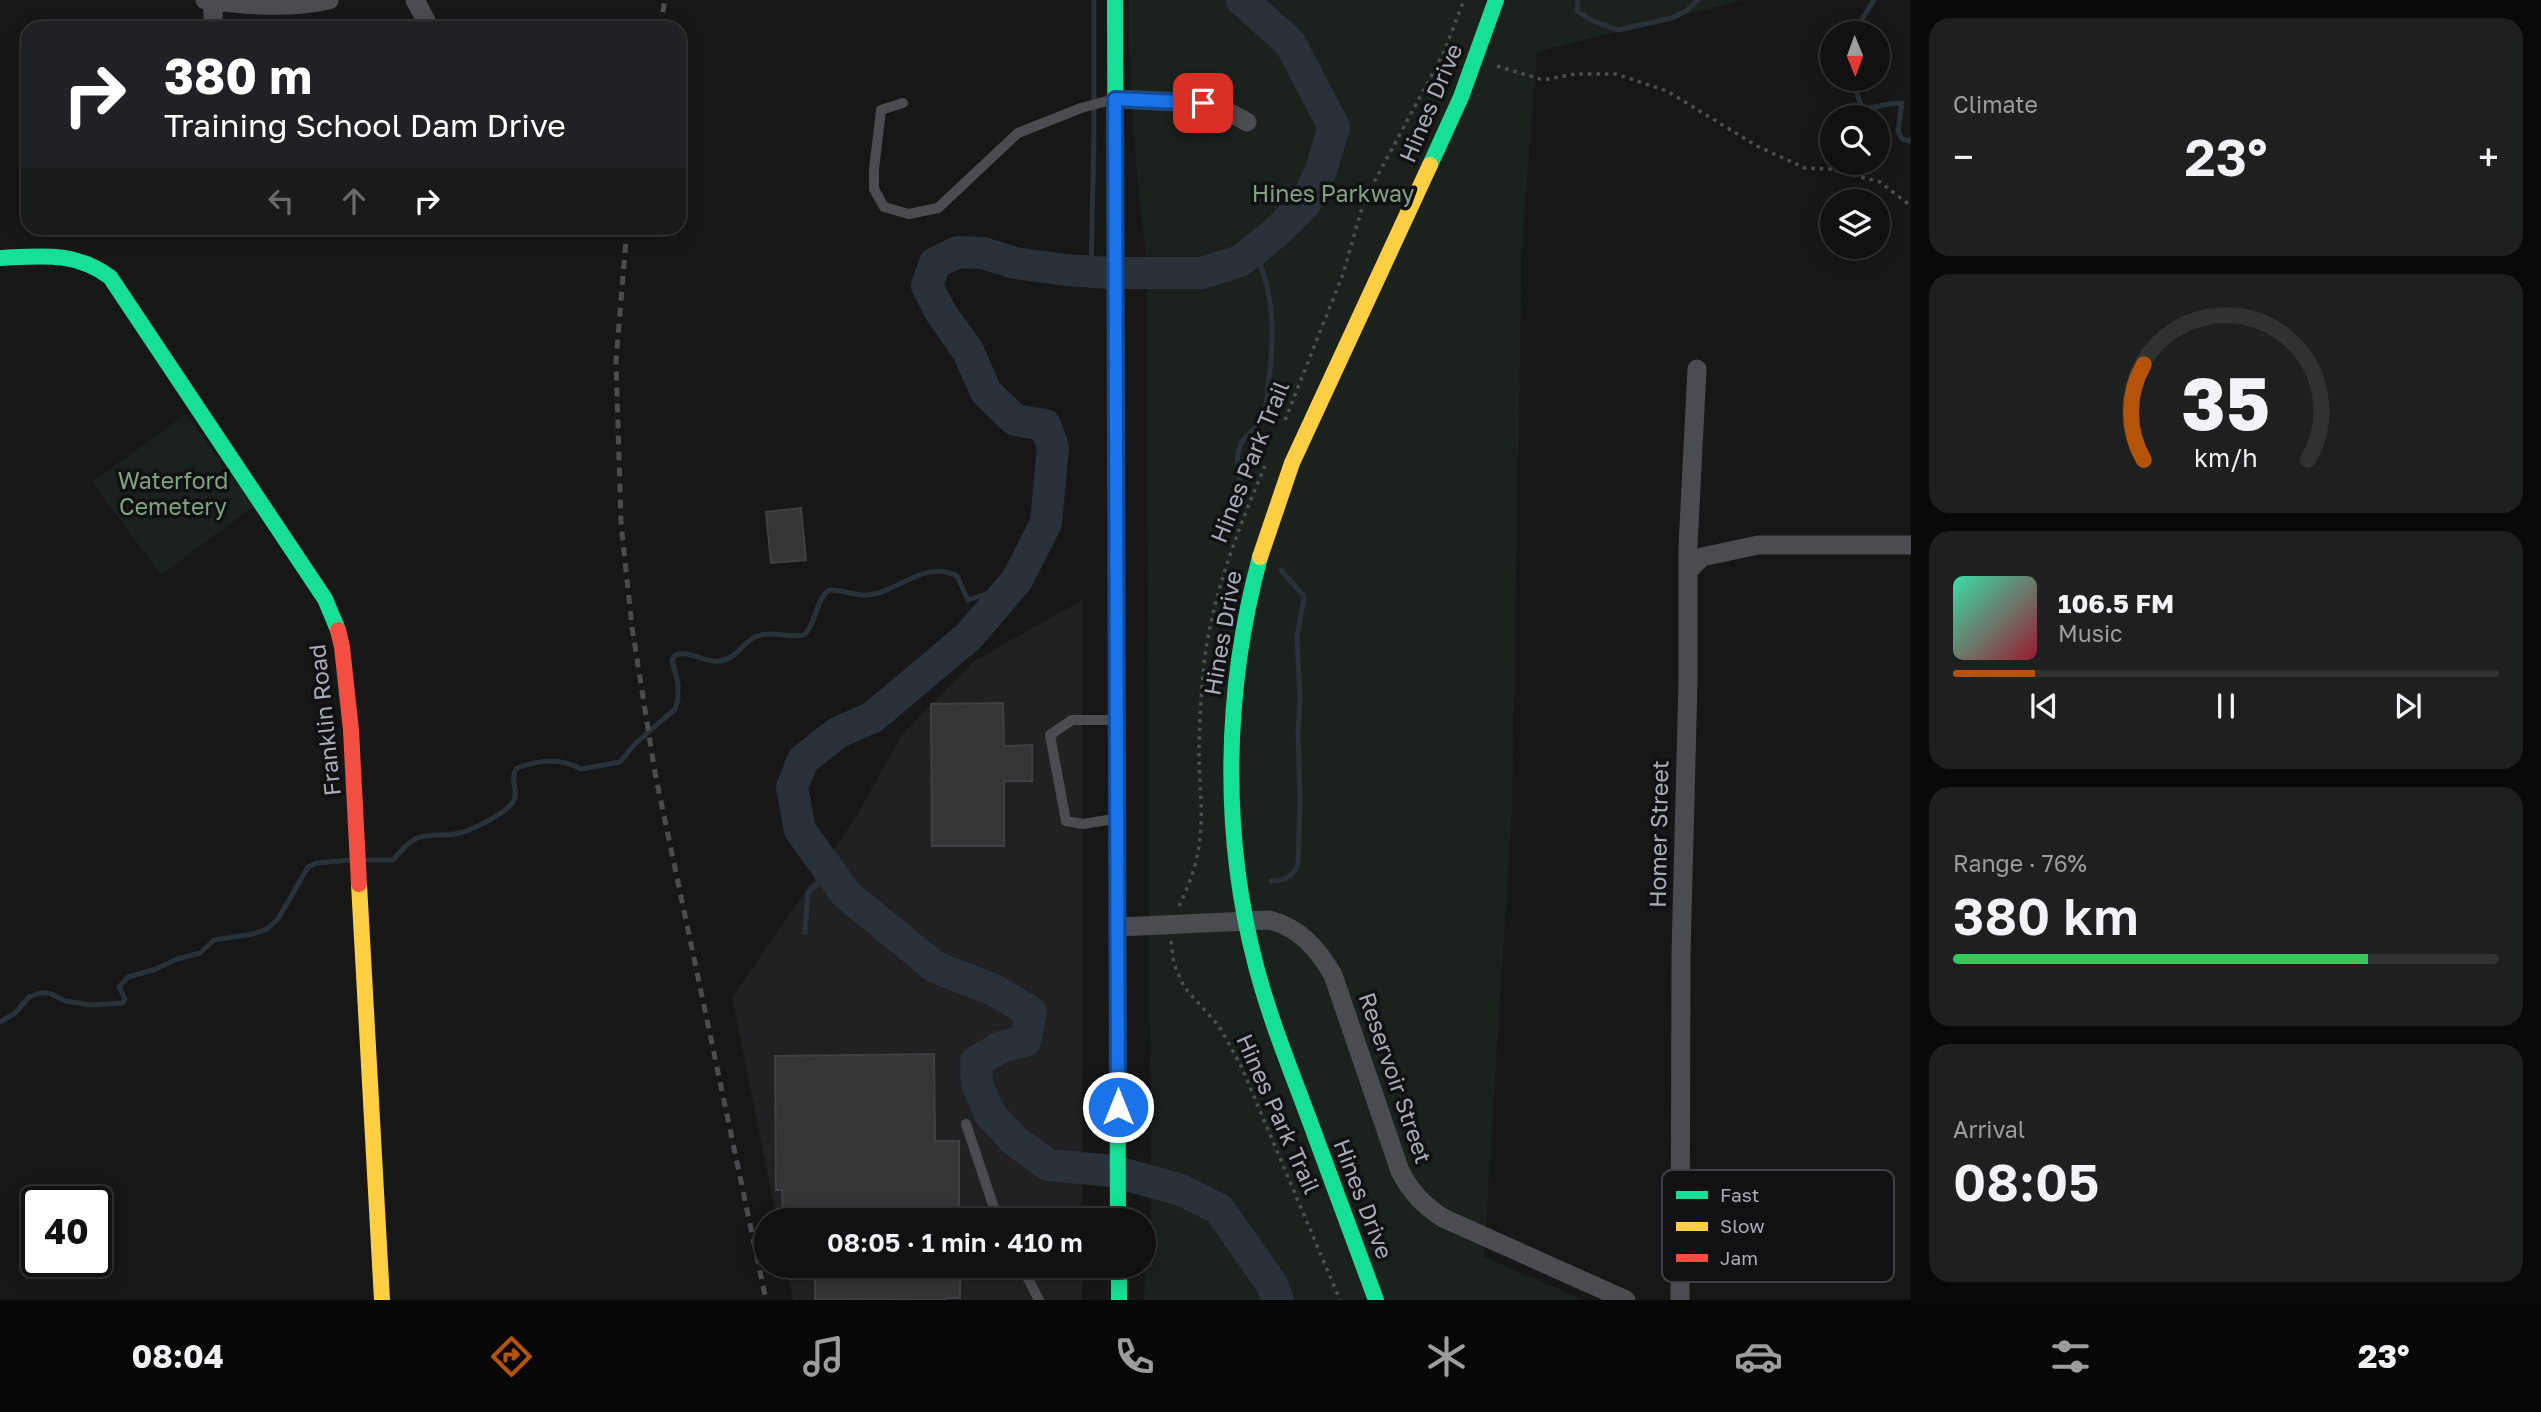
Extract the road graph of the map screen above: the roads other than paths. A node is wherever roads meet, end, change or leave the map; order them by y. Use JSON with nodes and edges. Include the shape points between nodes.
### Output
{"nodes":[{"id":1,"x":205,"y":0,"type":"edge"},
{"id":2,"x":329,"y":0,"type":"edge"},
{"id":3,"x":415,"y":0,"type":"edge"},
{"id":4,"x":1115,"y":0,"type":"edge"},
{"id":5,"x":1496,"y":0,"type":"edge"},
{"id":6,"x":213,"y":1,"type":"edge"},
{"id":7,"x":213,"y":21,"type":"edge"},
{"id":8,"x":426,"y":21,"type":"edge"},
{"id":9,"x":1115,"y":99,"type":"junction"},
{"id":10,"x":903,"y":103,"type":"dead end"},
{"id":11,"x":1247,"y":122,"type":"dead end"},
{"id":12,"x":0,"y":258,"type":"edge"},
{"id":13,"x":1697,"y":369,"type":"dead end"},
{"id":14,"x":1911,"y":545,"type":"edge"},
{"id":15,"x":1688,"y":571,"type":"junction"},
{"id":16,"x":1118,"y":720,"type":"junction"},
{"id":17,"x":1118,"y":819,"type":"junction"},
{"id":18,"x":1245,"y":922,"type":"junction"},
{"id":19,"x":1119,"y":927,"type":"junction"},
{"id":20,"x":966,"y":1124,"type":"dead end"},
{"id":21,"x":1681,"y":1170,"type":"edge"},
{"id":22,"x":994,"y":1208,"type":"edge"},
{"id":23,"x":1118,"y":1208,"type":"edge"},
{"id":24,"x":1028,"y":1278,"type":"edge"},
{"id":25,"x":1119,"y":1278,"type":"edge"},
{"id":26,"x":1681,"y":1282,"type":"edge"},
{"id":27,"x":382,"y":1300,"type":"edge"},
{"id":28,"x":1039,"y":1300,"type":"edge"},
{"id":29,"x":1119,"y":1300,"type":"edge"},
{"id":30,"x":1377,"y":1300,"type":"edge"},
{"id":31,"x":1626,"y":1300,"type":"edge"},
{"id":32,"x":1681,"y":1300,"type":"edge"}],
"edges":[{"from":1,"to":6,"type":"street"},
{"from":2,"to":6,"type":"street","via":[[267,7]]},
{"from":3,"to":8,"type":"street"},
{"from":4,"to":9,"type":"street"},
{"from":5,"to":18,"type":"street","name":"Hines Drive","via":[[1476,60],[1292,463],[1255,575],[1238,665],[1231,751],[1234,838]]},
{"from":6,"to":7,"type":"street"},
{"from":9,"to":10,"type":"lane","via":[[1018,133],[938,208],[909,215],[884,207],[874,189],[881,110]]},
{"from":9,"to":11,"type":"street","via":[[1203,103]]},
{"from":9,"to":16,"type":"street"},
{"from":12,"to":27,"type":"street","name":"Franklin Road","via":[[75,257],[110,277],[325,599],[337,627],[351,730]]},
{"from":13,"to":15,"type":"street","name":"Homer Street"},
{"from":14,"to":15,"type":"street","via":[[1758,545],[1702,557]]},
{"from":15,"to":21,"type":"street","name":"Homer Street"},
{"from":16,"to":17,"type":"street"},
{"from":16,"to":17,"type":"lane","via":[[1072,720],[1050,735],[1066,821],[1083,824]]},
{"from":17,"to":19,"type":"street"},
{"from":18,"to":19,"type":"street","name":"Reservoir Street"},
{"from":18,"to":30,"type":"street","name":"Hines Drive","via":[[1281,1046]]},
{"from":18,"to":31,"type":"street","name":"Reservoir Street","via":[[1269,920],[1289,926],[1324,960],[1400,1171],[1421,1202],[1443,1218]]},
{"from":19,"to":23,"type":"street"},
{"from":20,"to":22,"type":"lane"},
{"from":24,"to":28,"type":"lane"},
{"from":25,"to":29,"type":"street"},
{"from":26,"to":32,"type":"street","name":"Homer Street"}]}
